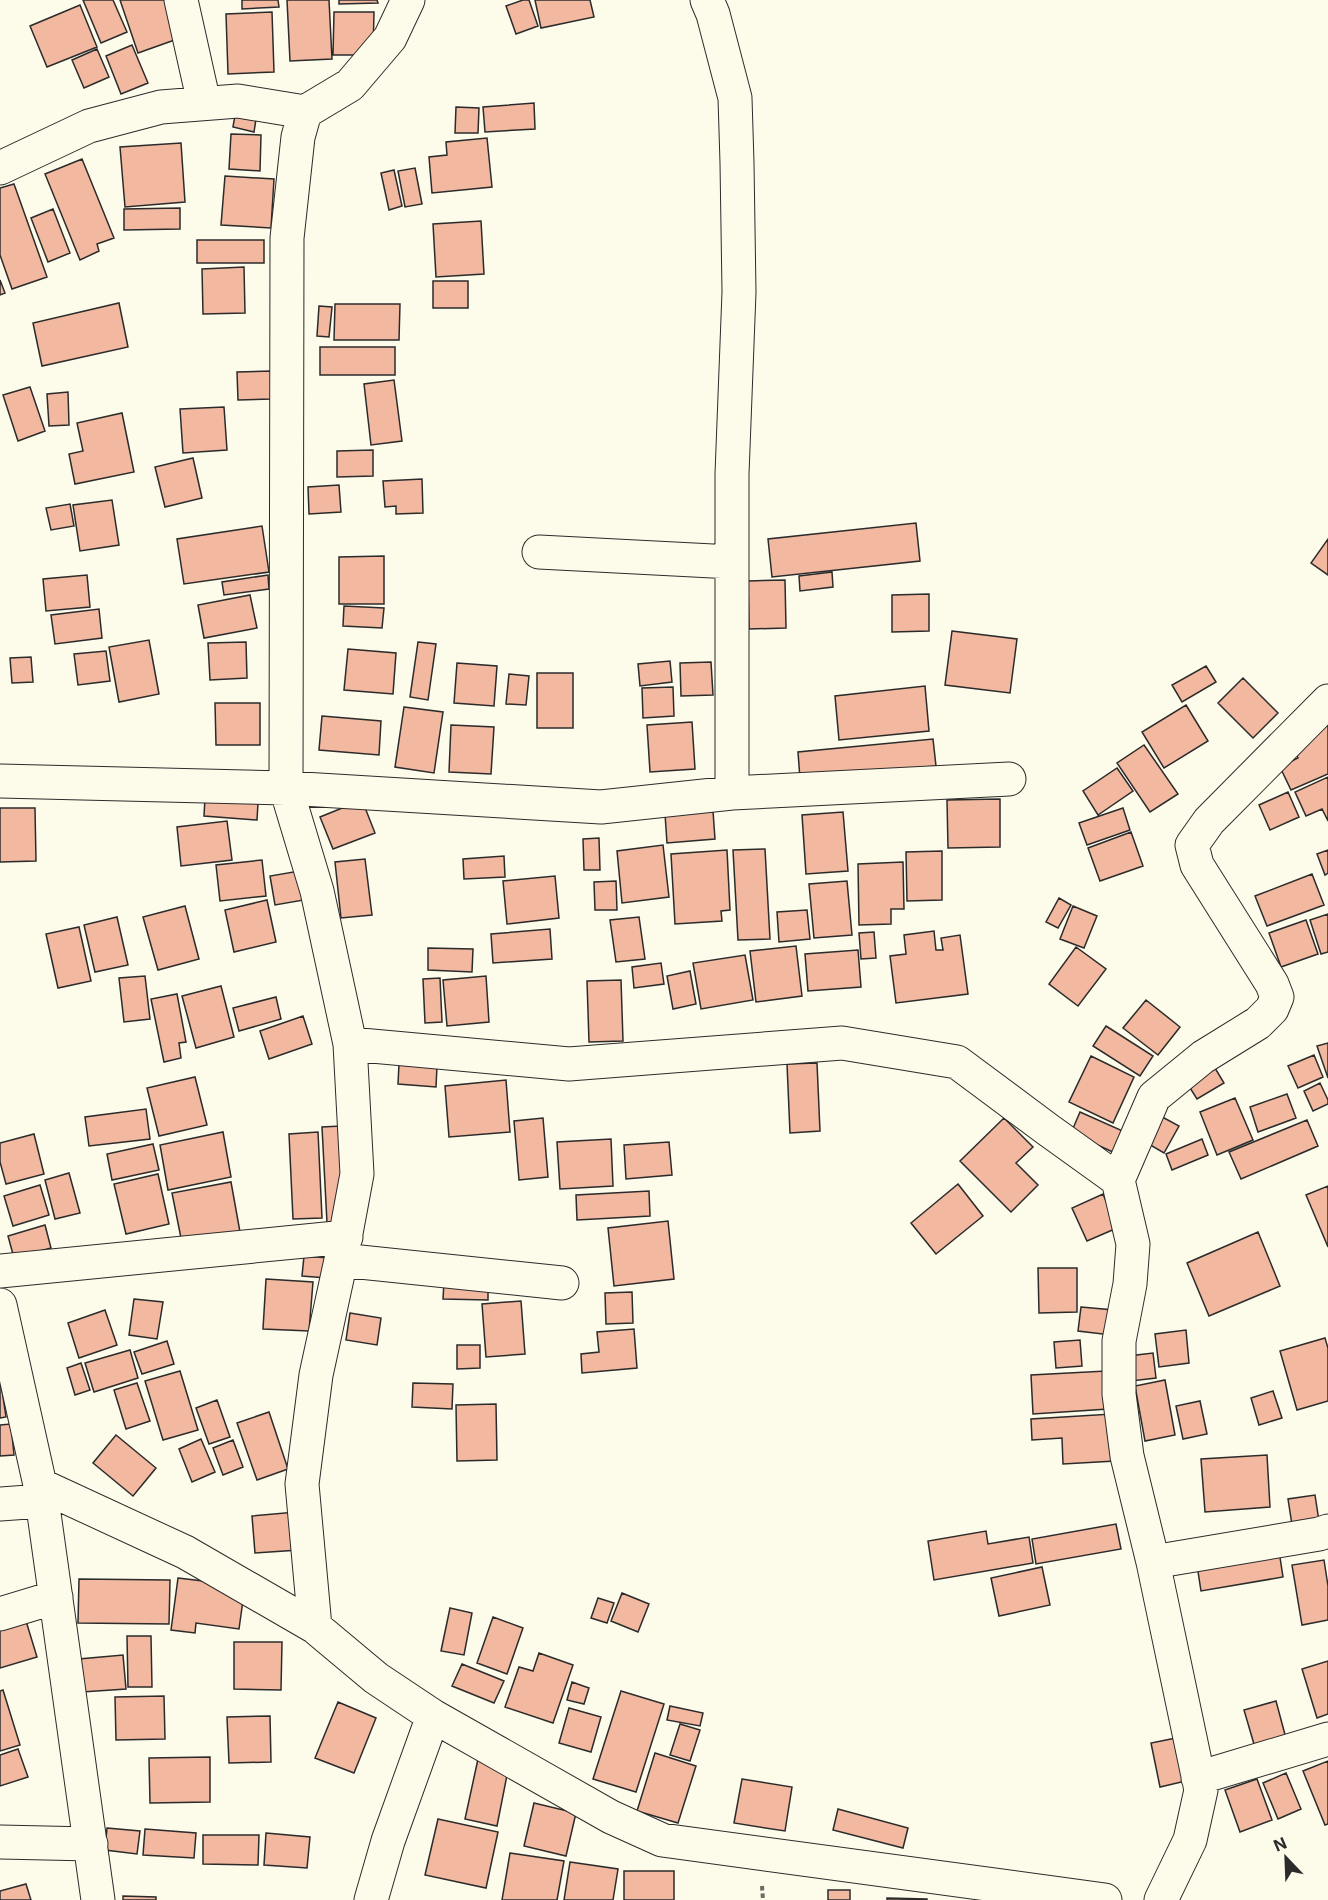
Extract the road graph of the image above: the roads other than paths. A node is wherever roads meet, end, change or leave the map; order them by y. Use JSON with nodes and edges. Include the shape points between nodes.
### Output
{"nodes":[{"id":1,"x":181,"y":0,"type":"edge"},
{"id":2,"x":408,"y":0,"type":"edge"},
{"id":3,"x":707,"y":0,"type":"edge"},
{"id":4,"x":204,"y":103,"type":"junction"},
{"id":5,"x":305,"y":112,"type":"junction"},
{"id":6,"x":0,"y":168,"type":"edge"},
{"id":7,"x":538,"y":552,"type":"dead end"},
{"id":8,"x":732,"y":562,"type":"junction"},
{"id":9,"x":1328,"y":701,"type":"edge"},
{"id":10,"x":1008,"y":779,"type":"dead end"},
{"id":11,"x":0,"y":781,"type":"edge"},
{"id":12,"x":286,"y":788,"type":"junction"},
{"id":13,"x":732,"y":793,"type":"junction"},
{"id":14,"x":350,"y":1044,"type":"junction"},
{"id":15,"x":1118,"y":1180,"type":"junction"},
{"id":16,"x":343,"y":1249,"type":"junction"},
{"id":17,"x":0,"y":1271,"type":"edge"},
{"id":18,"x":562,"y":1283,"type":"dead end"},
{"id":19,"x":0,"y":1305,"type":"edge"},
{"id":20,"x":41,"y":1493,"type":"junction"},
{"id":21,"x":0,"y":1504,"type":"edge"},
{"id":22,"x":1328,"y":1531,"type":"edge"},
{"id":23,"x":1153,"y":1562,"type":"junction"},
{"id":24,"x":56,"y":1597,"type":"junction"},
{"id":25,"x":0,"y":1614,"type":"edge"},
{"id":26,"x":315,"y":1627,"type":"junction"},
{"id":27,"x":433,"y":1716,"type":"junction"},
{"id":28,"x":1328,"y":1738,"type":"edge"},
{"id":29,"x":1198,"y":1778,"type":"junction"},
{"id":30,"x":0,"y":1842,"type":"edge"},
{"id":31,"x":92,"y":1844,"type":"junction"},
{"id":32,"x":98,"y":1900,"type":"edge"},
{"id":33,"x":371,"y":1900,"type":"edge"},
{"id":34,"x":1105,"y":1900,"type":"edge"},
{"id":35,"x":1161,"y":1900,"type":"edge"}],
"edges":[{"from":1,"to":4,"type":"street"},
{"from":2,"to":5,"type":"street","via":[[390,39],[350,85]]},
{"from":3,"to":8,"type":"street","via":[[735,98],[739,292]]},
{"from":4,"to":5,"type":"street","via":[[238,101]]},
{"from":4,"to":6,"type":"street","via":[[162,107],[89,126]]},
{"from":5,"to":12,"type":"street","via":[[298,136],[287,238]]},
{"from":7,"to":8,"type":"street"},
{"from":8,"to":13,"type":"street"},
{"from":9,"to":15,"type":"street","via":[[1209,821],[1192,845],[1197,865],[1277,997],[1258,1023],[1203,1057],[1154,1097]]},
{"from":10,"to":13,"type":"street"},
{"from":11,"to":12,"type":"street"},
{"from":12,"to":13,"type":"street","via":[[601,807]]},
{"from":12,"to":14,"type":"street","via":[[317,891]]},
{"from":14,"to":15,"type":"street","via":[[569,1064],[842,1043],[957,1062]]},
{"from":14,"to":16,"type":"street","via":[[357,1174]]},
{"from":15,"to":23,"type":"street","via":[[1133,1244],[1119,1341],[1119,1394],[1127,1456]]},
{"from":16,"to":17,"type":"street"},
{"from":16,"to":18,"type":"street"},
{"from":16,"to":26,"type":"street","via":[[316,1375],[302,1484]]},
{"from":19,"to":20,"type":"street"},
{"from":20,"to":21,"type":"street"},
{"from":20,"to":24,"type":"street"},
{"from":20,"to":26,"type":"street","via":[[185,1552]]},
{"from":22,"to":23,"type":"street"},
{"from":23,"to":29,"type":"street"},
{"from":24,"to":25,"type":"street"},
{"from":24,"to":31,"type":"street"},
{"from":26,"to":27,"type":"street","via":[[376,1678]]},
{"from":27,"to":33,"type":"street"},
{"from":27,"to":34,"type":"street","via":[[611,1817],[662,1840]]},
{"from":28,"to":29,"type":"street"},
{"from":29,"to":35,"type":"street","via":[[1201,1790],[1190,1839]]},
{"from":30,"to":31,"type":"street"},
{"from":31,"to":32,"type":"street"}]}
